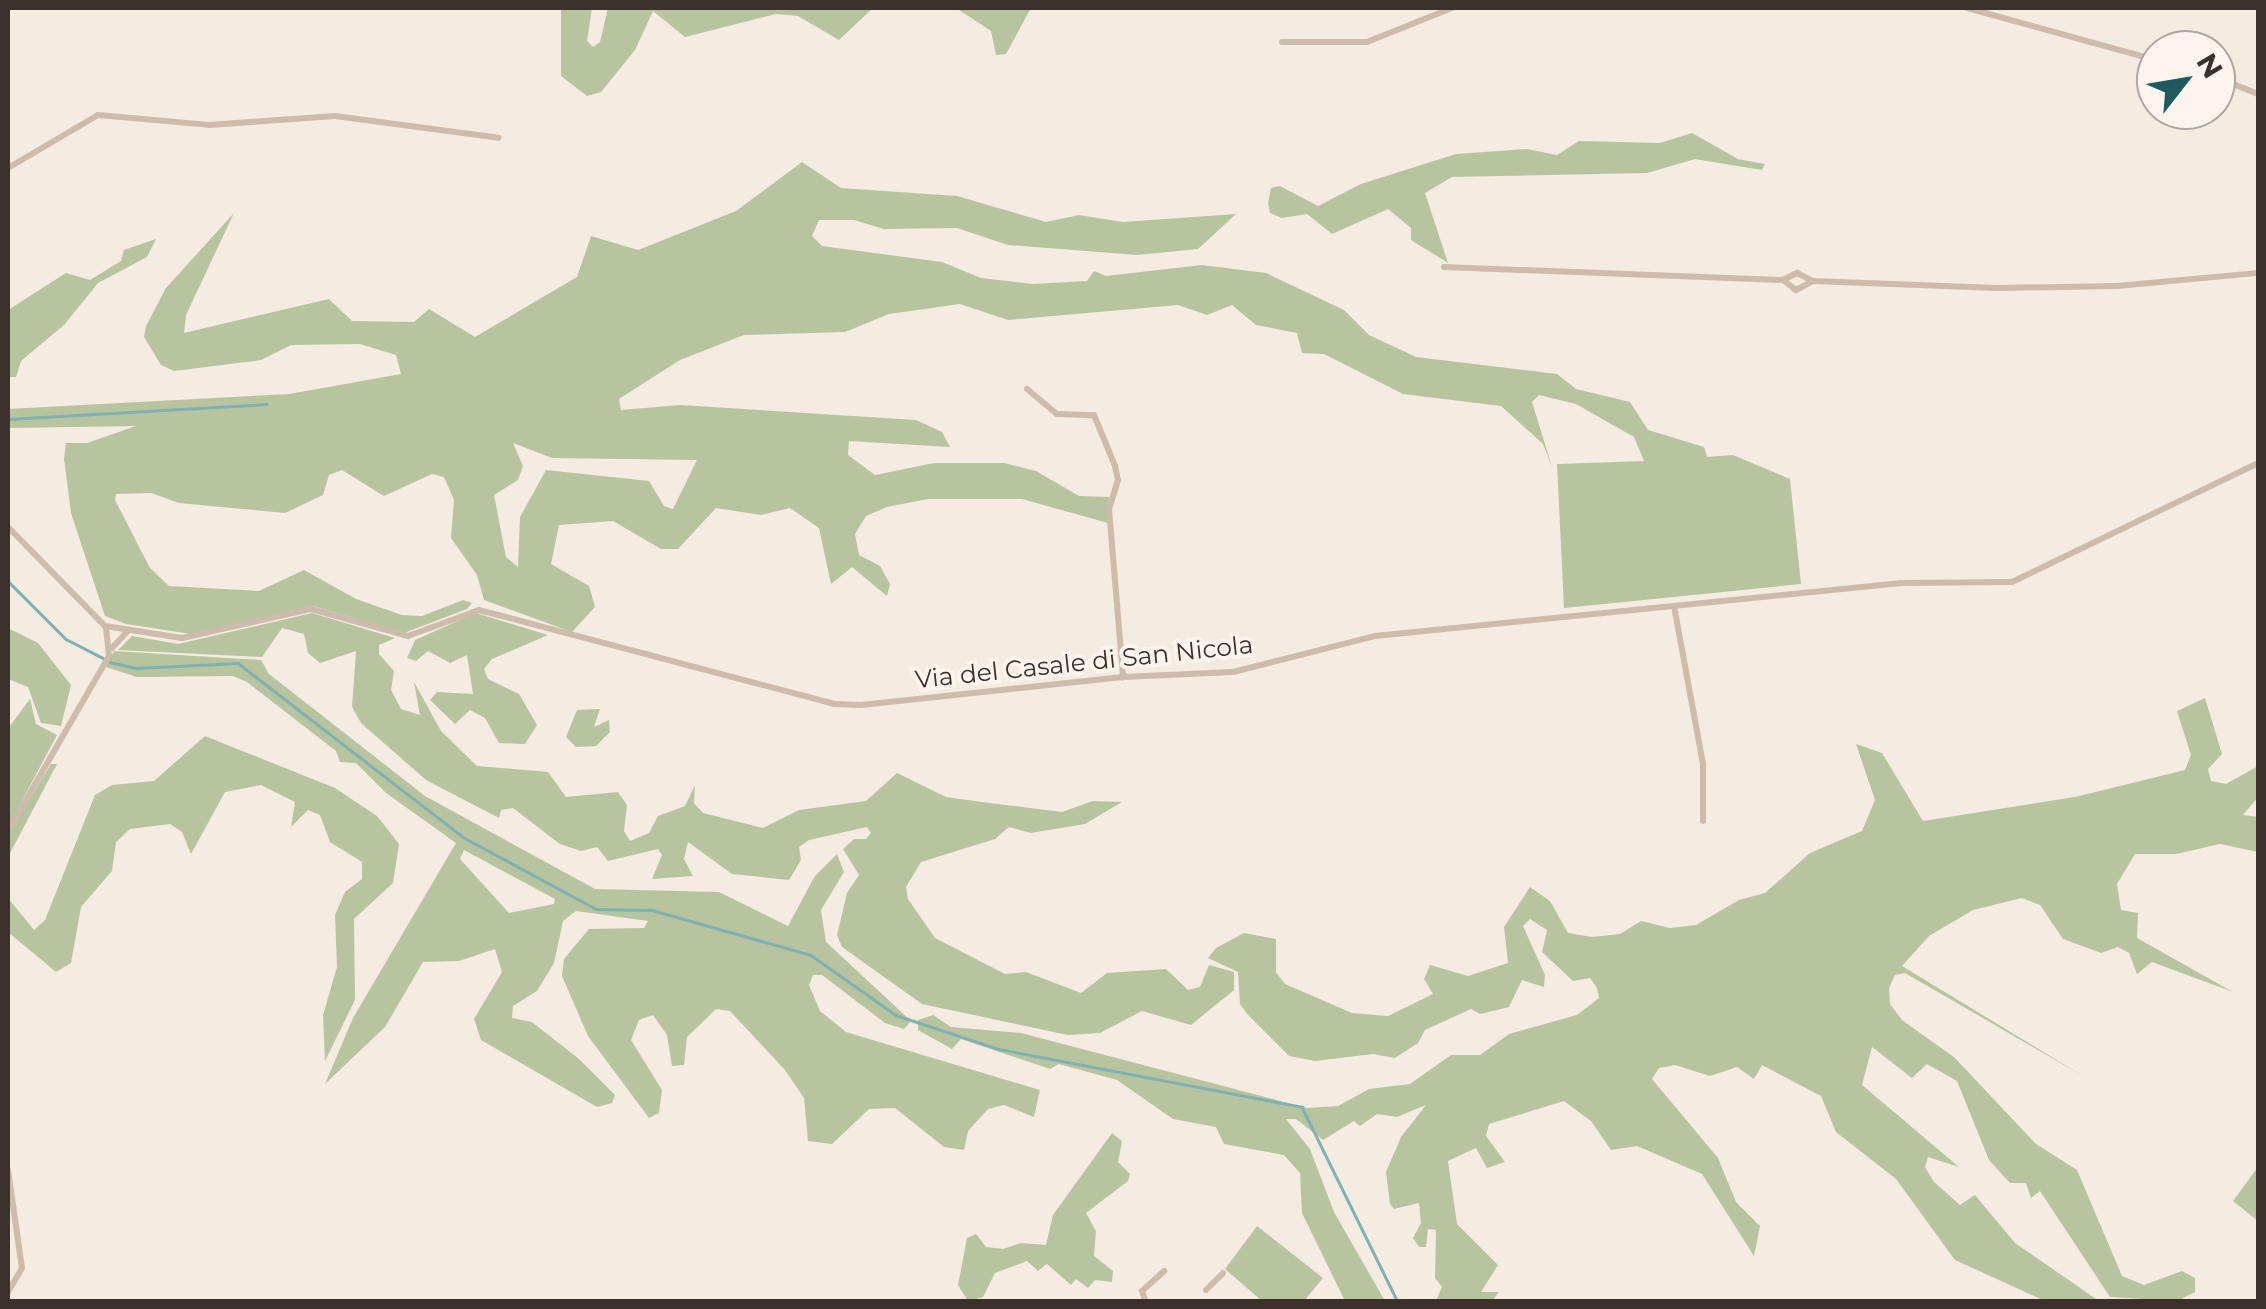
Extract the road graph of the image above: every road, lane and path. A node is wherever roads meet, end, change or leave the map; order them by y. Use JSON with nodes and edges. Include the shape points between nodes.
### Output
{"nodes":[{"id":1,"x":1452,"y":8,"type":"edge"},
{"id":2,"x":1967,"y":8,"type":"edge"},
{"id":3,"x":1282,"y":42,"type":"dead end"},
{"id":4,"x":2136,"y":54,"type":"edge"},
{"id":5,"x":499,"y":138,"type":"dead end"},
{"id":6,"x":8,"y":168,"type":"edge"},
{"id":7,"x":1444,"y":267,"type":"dead end"},
{"id":8,"x":2258,"y":273,"type":"edge"},
{"id":9,"x":1783,"y":280,"type":"junction"},
{"id":10,"x":1813,"y":281,"type":"junction"},
{"id":11,"x":1027,"y":389,"type":"dead end"},
{"id":12,"x":2258,"y":463,"type":"edge"},
{"id":13,"x":8,"y":527,"type":"edge"},
{"id":14,"x":1674,"y":606,"type":"junction"},
{"id":15,"x":105,"y":626,"type":"junction"},
{"id":16,"x":129,"y":630,"type":"junction"},
{"id":17,"x":110,"y":652,"type":"junction"},
{"id":18,"x":1123,"y":676,"type":"junction"},
{"id":19,"x":1703,"y":821,"type":"dead end"},
{"id":20,"x":8,"y":831,"type":"edge"},
{"id":21,"x":8,"y":1170,"type":"edge"},
{"id":22,"x":1164,"y":1271,"type":"dead end"},
{"id":23,"x":1224,"y":1274,"type":"dead end"},
{"id":24,"x":1206,"y":1290,"type":"dead end"},
{"id":25,"x":8,"y":1292,"type":"edge"},
{"id":26,"x":1146,"y":1302,"type":"edge"}],
"edges":[{"from":1,"to":3,"type":"street","via":[[1368,42]]},
{"from":2,"to":4,"type":"street"},
{"from":5,"to":6,"type":"street","via":[[335,116],[209,125],[98,115]]},
{"from":7,"to":9,"type":"street"},
{"from":8,"to":10,"type":"street","via":[[2068,287]]},
{"from":9,"to":10,"type":"street","via":[[1797,274]]},
{"from":9,"to":10,"type":"street","via":[[1796,290]]},
{"from":11,"to":18,"type":"street","via":[[1057,414],[1094,415],[1114,466],[1118,480],[1109,509]]},
{"from":12,"to":14,"type":"street","name":"Via del Casale di San Nicola","via":[[2012,582],[1920,582]]},
{"from":13,"to":15,"type":"street"},
{"from":14,"to":18,"type":"street","name":"Via del Casale di San Nicola","via":[[1375,636],[1233,672]]},
{"from":14,"to":19,"type":"street","via":[[1703,764]]},
{"from":15,"to":16,"type":"street","name":"Via del Casale di San Nicola"},
{"from":15,"to":17,"type":"street"},
{"from":16,"to":17,"type":"street"},
{"from":16,"to":18,"type":"street","name":"Via del Casale di San Nicola","via":[[182,638],[311,609],[408,636],[479,610],[814,699],[861,705]]},
{"from":17,"to":20,"type":"street"},
{"from":21,"to":25,"type":"street","via":[[22,1268]]},
{"from":22,"to":26,"type":"street","via":[[1142,1291]]},
{"from":23,"to":24,"type":"street"}]}
